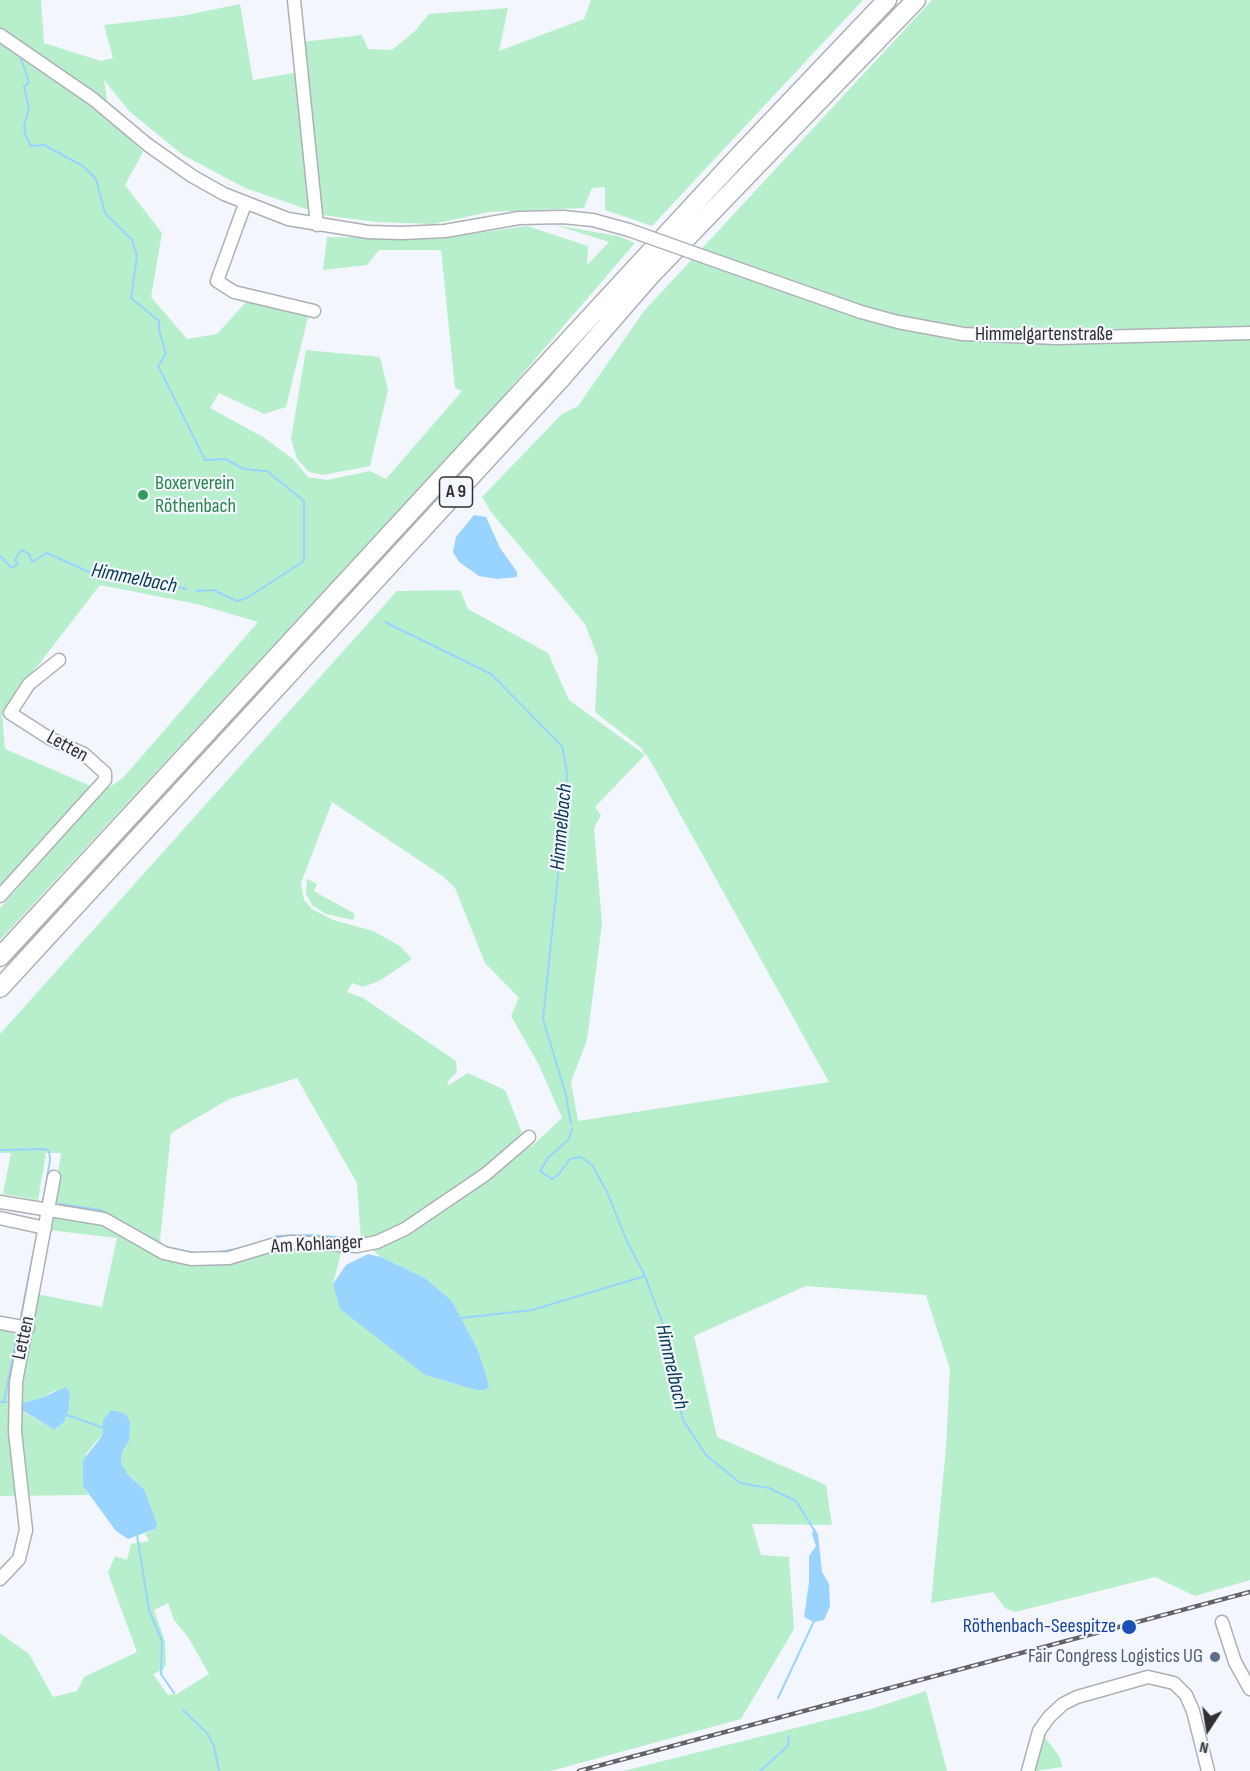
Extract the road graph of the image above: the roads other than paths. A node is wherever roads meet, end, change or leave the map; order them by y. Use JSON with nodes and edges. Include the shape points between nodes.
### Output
{"nodes":[{"id":1,"x":294,"y":0,"type":"edge"},
{"id":2,"x":887,"y":0,"type":"edge"},
{"id":3,"x":916,"y":0,"type":"edge"},
{"id":4,"x":0,"y":34,"type":"edge"},
{"id":5,"x":246,"y":204,"type":"junction"},
{"id":6,"x":317,"y":225,"type":"junction"},
{"id":7,"x":314,"y":311,"type":"dead end"},
{"id":8,"x":1250,"y":333,"type":"edge"},
{"id":9,"x":59,"y":660,"type":"dead end"},
{"id":10,"x":0,"y":896,"type":"edge"},
{"id":11,"x":0,"y":957,"type":"edge"},
{"id":12,"x":0,"y":988,"type":"edge"},
{"id":13,"x":529,"y":1137,"type":"dead end"},
{"id":14,"x":54,"y":1177,"type":"dead end"},
{"id":15,"x":0,"y":1202,"type":"edge"},
{"id":16,"x":48,"y":1210,"type":"junction"},
{"id":17,"x":0,"y":1218,"type":"edge"},
{"id":18,"x":45,"y":1228,"type":"junction"},
{"id":19,"x":0,"y":1323,"type":"edge"},
{"id":20,"x":28,"y":1328,"type":"junction"},
{"id":21,"x":0,"y":1579,"type":"edge"},
{"id":22,"x":1222,"y":1622,"type":"dead end"},
{"id":23,"x":1250,"y":1689,"type":"edge"},
{"id":24,"x":1028,"y":1771,"type":"edge"},
{"id":25,"x":1208,"y":1771,"type":"edge"}],
"edges":[{"from":1,"to":6,"type":"street"},
{"from":2,"to":11,"type":"highway","number":"A 9","via":[[703,194]]},
{"from":3,"to":12,"type":"highway","number":"A 9","via":[[650,276],[541,400]]},
{"from":4,"to":5,"type":"street","name":"Himmelgartenstraße","via":[[93,99],[171,162]]},
{"from":5,"to":6,"type":"street","name":"Himmelgartenstraße"},
{"from":5,"to":7,"type":"street","via":[[217,281],[234,292]]},
{"from":6,"to":8,"type":"street","name":"Himmelgartenstraße","bridge":true,"via":[[402,233],[445,231],[519,218],[593,220],[861,312],[963,334],[1057,338]]},
{"from":9,"to":10,"type":"street","name":"Letten","via":[[29,684],[10,713],[84,754],[105,773],[105,780]]},
{"from":13,"to":16,"type":"street","name":"Am Kohlanger","via":[[486,1174],[405,1229],[357,1246],[291,1242],[229,1258],[191,1259],[164,1253],[104,1219]]},
{"from":14,"to":16,"type":"street","name":"Letten"},
{"from":15,"to":16,"type":"street"},
{"from":16,"to":18,"type":"street","name":"Letten"},
{"from":17,"to":18,"type":"street"},
{"from":18,"to":20,"type":"street","name":"Letten"},
{"from":19,"to":20,"type":"street"},
{"from":20,"to":21,"type":"street","name":"Letten","via":[[18,1365],[14,1407],[26,1530],[19,1559]]},
{"from":22,"to":23,"type":"street","via":[[1235,1662]]},
{"from":24,"to":25,"type":"street","via":[[1039,1731],[1063,1704],[1148,1677],[1174,1683],[1186,1695]]}]}
